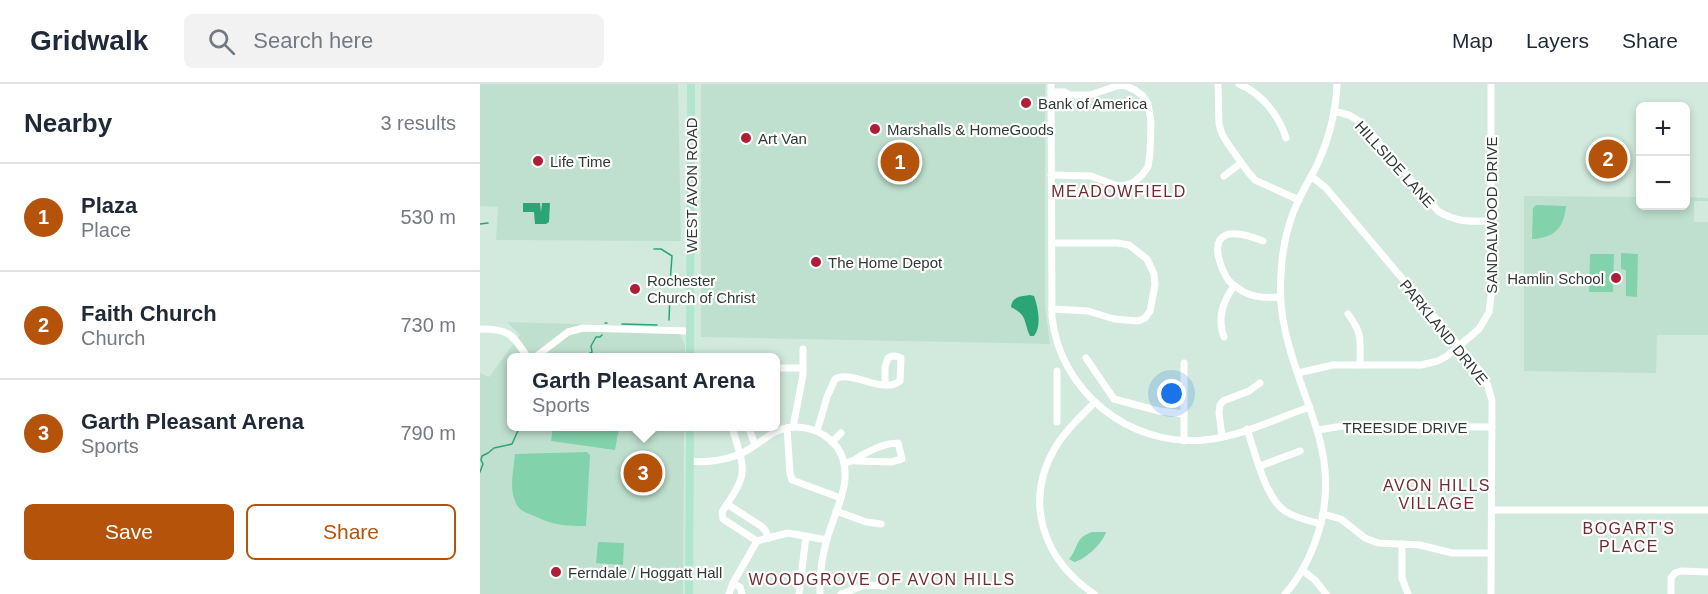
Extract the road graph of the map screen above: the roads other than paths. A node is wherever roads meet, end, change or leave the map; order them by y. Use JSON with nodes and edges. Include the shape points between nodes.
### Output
{"nodes":[{"id":1,"x":691,"y":84,"type":"edge"},
{"id":2,"x":1051,"y":84,"type":"edge"},
{"id":3,"x":1218,"y":84,"type":"edge"},
{"id":4,"x":1239,"y":84,"type":"edge"},
{"id":5,"x":1337,"y":84,"type":"edge"},
{"id":6,"x":1491,"y":84,"type":"edge"},
{"id":7,"x":1051,"y":95,"type":"junction"},
{"id":8,"x":1334,"y":111,"type":"junction"},
{"id":9,"x":1286,"y":138,"type":"dead end"},
{"id":10,"x":1241,"y":164,"type":"junction"},
{"id":11,"x":1051,"y":175,"type":"junction"},
{"id":12,"x":1224,"y":176,"type":"dead end"},
{"id":13,"x":1311,"y":176,"type":"junction"},
{"id":14,"x":1299,"y":200,"type":"junction"},
{"id":15,"x":1491,"y":221,"type":"junction"},
{"id":16,"x":1263,"y":241,"type":"dead end"},
{"id":17,"x":1052,"y":243,"type":"junction"},
{"id":18,"x":1234,"y":286,"type":"junction"},
{"id":19,"x":1280,"y":297,"type":"junction"},
{"id":20,"x":1052,"y":309,"type":"junction"},
{"id":21,"x":1348,"y":314,"type":"dead end"},
{"id":22,"x":480,"y":329,"type":"edge"},
{"id":23,"x":690,"y":331,"type":"junction"},
{"id":24,"x":1224,"y":337,"type":"dead end"},
{"id":25,"x":1459,"y":347,"type":"junction"},
{"id":26,"x":803,"y":350,"type":"dead end"},
{"id":27,"x":525,"y":353,"type":"edge"},
{"id":28,"x":539,"y":353,"type":"edge"},
{"id":29,"x":690,"y":353,"type":"edge"},
{"id":30,"x":1086,"y":358,"type":"dead end"},
{"id":31,"x":1184,"y":363,"type":"dead end"},
{"id":32,"x":1360,"y":365,"type":"junction"},
{"id":33,"x":780,"y":368,"type":"edge"},
{"id":34,"x":803,"y":368,"type":"junction"},
{"id":35,"x":1057,"y":371,"type":"dead end"},
{"id":36,"x":1298,"y":373,"type":"junction"},
{"id":37,"x":1260,"y":383,"type":"dead end"},
{"id":38,"x":885,"y":385,"type":"dead end"},
{"id":39,"x":1114,"y":399,"type":"junction"},
{"id":40,"x":1094,"y":403,"type":"junction"},
{"id":41,"x":1310,"y":407,"type":"junction"},
{"id":42,"x":1105,"y":411,"type":"junction"},
{"id":43,"x":1184,"y":414,"type":"junction"},
{"id":44,"x":1057,"y":422,"type":"dead end"},
{"id":45,"x":790,"y":427,"type":"junction"},
{"id":46,"x":1492,"y":427,"type":"junction"},
{"id":47,"x":1247,"y":429,"type":"junction"},
{"id":48,"x":780,"y":430,"type":"edge"},
{"id":49,"x":1318,"y":430,"type":"junction"},
{"id":50,"x":690,"y":431,"type":"edge"},
{"id":51,"x":733,"y":431,"type":"edge"},
{"id":52,"x":750,"y":431,"type":"edge"},
{"id":53,"x":778,"y":431,"type":"edge"},
{"id":54,"x":817,"y":431,"type":"junction"},
{"id":55,"x":841,"y":433,"type":"dead end"},
{"id":56,"x":1222,"y":437,"type":"junction"},
{"id":57,"x":832,"y":441,"type":"junction"},
{"id":58,"x":1184,"y":441,"type":"junction"},
{"id":59,"x":755,"y":445,"type":"junction"},
{"id":60,"x":1300,"y":451,"type":"dead end"},
{"id":61,"x":739,"y":454,"type":"junction"},
{"id":62,"x":690,"y":460,"type":"junction"},
{"id":63,"x":856,"y":461,"type":"junction"},
{"id":64,"x":844,"y":463,"type":"junction"},
{"id":65,"x":1260,"y":466,"type":"junction"},
{"id":66,"x":841,"y":498,"type":"junction"},
{"id":67,"x":727,"y":504,"type":"junction"},
{"id":68,"x":1491,"y":510,"type":"junction"},
{"id":69,"x":1708,"y":510,"type":"edge"},
{"id":70,"x":836,"y":512,"type":"junction"},
{"id":71,"x":1323,"y":514,"type":"junction"},
{"id":72,"x":881,"y":524,"type":"dead end"},
{"id":73,"x":1321,"y":524,"type":"junction"},
{"id":74,"x":806,"y":536,"type":"junction"},
{"id":75,"x":769,"y":538,"type":"junction"},
{"id":76,"x":826,"y":540,"type":"junction"},
{"id":77,"x":757,"y":541,"type":"junction"},
{"id":78,"x":1402,"y":544,"type":"junction"},
{"id":79,"x":1491,"y":553,"type":"junction"},
{"id":80,"x":1302,"y":570,"type":"junction"},
{"id":81,"x":1708,"y":572,"type":"edge"},
{"id":82,"x":733,"y":584,"type":"junction"},
{"id":83,"x":884,"y":585,"type":"dead end"},
{"id":84,"x":689,"y":594,"type":"edge"},
{"id":85,"x":729,"y":594,"type":"edge"},
{"id":86,"x":742,"y":594,"type":"edge"},
{"id":87,"x":799,"y":594,"type":"edge"},
{"id":88,"x":820,"y":594,"type":"edge"},
{"id":89,"x":841,"y":594,"type":"edge"},
{"id":90,"x":1094,"y":594,"type":"edge"},
{"id":91,"x":1285,"y":594,"type":"edge"},
{"id":92,"x":1326,"y":594,"type":"edge"},
{"id":93,"x":1407,"y":594,"type":"edge"},
{"id":94,"x":1491,"y":594,"type":"edge"},
{"id":95,"x":1671,"y":594,"type":"edge"}],
"edges":[{"from":1,"to":23,"type":"main road","name":"WEST AVON ROAD"},
{"from":2,"to":7,"type":"street"},
{"from":3,"to":10,"type":"street","via":[[1220,128]]},
{"from":4,"to":9,"type":"street","via":[[1261,99],[1281,123]]},
{"from":5,"to":8,"type":"street"},
{"from":6,"to":15,"type":"street","name":"SANDALWOOD DRIVE"},
{"from":7,"to":11,"type":"street"},
{"from":7,"to":11,"type":"street","via":[[1090,95],[1121,85],[1139,93],[1150,110],[1149,162],[1138,179],[1123,186],[1091,176]]},
{"from":8,"to":13,"type":"street","via":[[1326,144]]},
{"from":8,"to":15,"type":"street","name":"HILLSIDE LANE","via":[[1362,123],[1438,211],[1461,221]]},
{"from":10,"to":12,"type":"street"},
{"from":10,"to":14,"type":"street","via":[[1258,182]]},
{"from":11,"to":17,"type":"street"},
{"from":13,"to":14,"type":"street"},
{"from":13,"to":25,"type":"street","name":"PARKLAND DRIVE","via":[[1326,188]]},
{"from":14,"to":19,"type":"street","via":[[1285,242]]},
{"from":15,"to":25,"type":"street","name":"SANDALWOOD DRIVE","via":[[1489,312],[1479,329]]},
{"from":16,"to":18,"type":"street","via":[[1231,235],[1224,236],[1219,243],[1220,264]]},
{"from":17,"to":20,"type":"street"},
{"from":17,"to":20,"type":"street","via":[[1128,245],[1147,259],[1155,285],[1150,311],[1138,321]]},
{"from":18,"to":19,"type":"street","via":[[1255,296]]},
{"from":18,"to":24,"type":"street","via":[[1220,319]]},
{"from":19,"to":36,"type":"street"},
{"from":20,"to":40,"type":"street","via":[[1056,337],[1067,366]]},
{"from":21,"to":32,"type":"street","via":[[1358,327]]},
{"from":22,"to":27,"type":"street","via":[[502,330]]},
{"from":23,"to":28,"type":"street","via":[[583,328],[568,332]]},
{"from":23,"to":29,"type":"main road","name":"WEST AVON ROAD"},
{"from":25,"to":32,"type":"street","name":"SANDALWOOD DRIVE","via":[[1432,363]]},
{"from":25,"to":46,"type":"street","name":"PARKLAND DRIVE","via":[[1488,386]]},
{"from":26,"to":34,"type":"street"},
{"from":30,"to":39,"type":"street"},
{"from":31,"to":43,"type":"street"},
{"from":32,"to":36,"type":"street","name":"SANDALWOOD DRIVE","via":[[1328,366]]},
{"from":33,"to":34,"type":"street"},
{"from":34,"to":45,"type":"street"},
{"from":35,"to":44,"type":"street"},
{"from":36,"to":41,"type":"street"},
{"from":37,"to":56,"type":"street","via":[[1220,405]]},
{"from":38,"to":54,"type":"street","via":[[835,378]]},
{"from":39,"to":42,"type":"street"},
{"from":39,"to":43,"type":"street"},
{"from":40,"to":42,"type":"street"},
{"from":40,"to":90,"type":"street","via":[[1054,450],[1043,478],[1040,503],[1043,526],[1054,554],[1066,571]]},
{"from":41,"to":47,"type":"street"},
{"from":41,"to":49,"type":"street"},
{"from":42,"to":58,"type":"street","via":[[1146,434]]},
{"from":43,"to":58,"type":"street"},
{"from":45,"to":48,"type":"street"},
{"from":45,"to":54,"type":"street"},
{"from":45,"to":66,"type":"street","via":[[790,478]]},
{"from":46,"to":49,"type":"street","name":"TREESIDE DRIVE","via":[[1343,426]]},
{"from":46,"to":68,"type":"street","name":"PARKLAND DRIVE"},
{"from":47,"to":56,"type":"street"},
{"from":47,"to":65,"type":"street"},
{"from":49,"to":71,"type":"street","via":[[1325,470]]},
{"from":50,"to":62,"type":"main road"},
{"from":51,"to":61,"type":"street"},
{"from":52,"to":59,"type":"street"},
{"from":53,"to":59,"type":"street"},
{"from":54,"to":57,"type":"street"},
{"from":55,"to":57,"type":"street"},
{"from":56,"to":58,"type":"street"},
{"from":57,"to":64,"type":"street"},
{"from":59,"to":61,"type":"street"},
{"from":60,"to":65,"type":"street"},
{"from":61,"to":62,"type":"street","via":[[716,460]]},
{"from":61,"to":67,"type":"street","via":[[743,465],[741,480]]},
{"from":62,"to":84,"type":"main road"},
{"from":63,"to":63,"type":"street","via":[[863,454],[891,443],[898,443],[902,459]]},
{"from":63,"to":64,"type":"street"},
{"from":64,"to":66,"type":"street"},
{"from":65,"to":73,"type":"street","via":[[1269,492],[1279,506],[1293,516]]},
{"from":66,"to":70,"type":"street"},
{"from":67,"to":75,"type":"street","via":[[761,526]]},
{"from":67,"to":77,"type":"street","via":[[723,519]]},
{"from":68,"to":69,"type":"street"},
{"from":68,"to":79,"type":"street","name":"PARKLAND DRIVE"},
{"from":70,"to":72,"type":"street"},
{"from":70,"to":76,"type":"street"},
{"from":71,"to":73,"type":"street"},
{"from":71,"to":78,"type":"street","via":[[1341,519],[1373,541]]},
{"from":73,"to":80,"type":"street"},
{"from":74,"to":75,"type":"street","via":[[788,533]]},
{"from":74,"to":76,"type":"street"},
{"from":74,"to":87,"type":"street"},
{"from":75,"to":77,"type":"street"},
{"from":76,"to":88,"type":"street"},
{"from":77,"to":82,"type":"street"},
{"from":78,"to":79,"type":"street","via":[[1452,553]]},
{"from":78,"to":93,"type":"street","via":[[1402,579]]},
{"from":79,"to":94,"type":"street","name":"PARKLAND DRIVE"},
{"from":80,"to":91,"type":"street"},
{"from":80,"to":92,"type":"street"},
{"from":81,"to":95,"type":"street","via":[[1675,573]]},
{"from":82,"to":85,"type":"street"},
{"from":82,"to":86,"type":"street","via":[[740,587]]},
{"from":83,"to":89,"type":"street","via":[[865,585]]}]}
